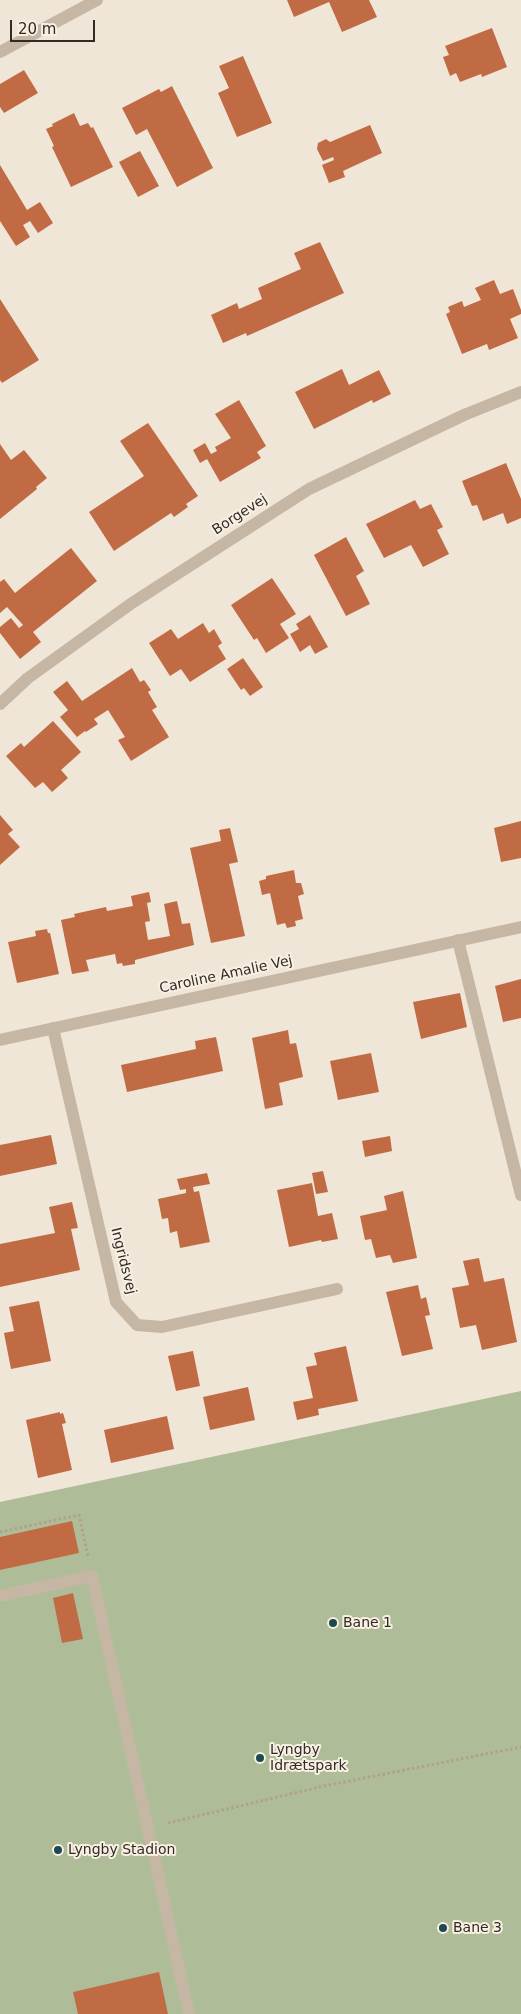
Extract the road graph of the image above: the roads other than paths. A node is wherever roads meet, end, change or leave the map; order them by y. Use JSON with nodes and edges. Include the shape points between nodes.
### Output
{"nodes":[{"id":1,"x":97,"y":0,"type":"edge"},
{"id":2,"x":0,"y":52,"type":"edge"},
{"id":3,"x":521,"y":392,"type":"edge"},
{"id":4,"x":0,"y":704,"type":"edge"},
{"id":5,"x":521,"y":927,"type":"edge"},
{"id":6,"x":458,"y":940,"type":"junction"},
{"id":7,"x":53,"y":1028,"type":"junction"},
{"id":8,"x":0,"y":1040,"type":"edge"},
{"id":9,"x":521,"y":1195,"type":"edge"},
{"id":10,"x":337,"y":1289,"type":"dead end"},
{"id":11,"x":0,"y":1586,"type":"edge"},
{"id":12,"x":23,"y":1591,"type":"junction"},
{"id":13,"x":0,"y":1596,"type":"edge"},
{"id":14,"x":189,"y":2014,"type":"edge"}],
"edges":[{"from":1,"to":2,"type":"street"},
{"from":3,"to":4,"type":"street","name":"Borgevej","via":[[464,415],[309,489],[132,603],[28,678]]},
{"from":5,"to":6,"type":"street","name":"Caroline Amalie Vej"},
{"from":6,"to":7,"type":"street","name":"Caroline Amalie Vej"},
{"from":6,"to":9,"type":"street"},
{"from":7,"to":8,"type":"street","name":"Caroline Amalie Vej"},
{"from":7,"to":10,"type":"street","name":"Ingridsvej","via":[[116,1302],[137,1325],[162,1326]]},
{"from":11,"to":12,"type":"street"},
{"from":12,"to":13,"type":"street"},
{"from":12,"to":14,"type":"street","via":[[92,1576]]}]}
